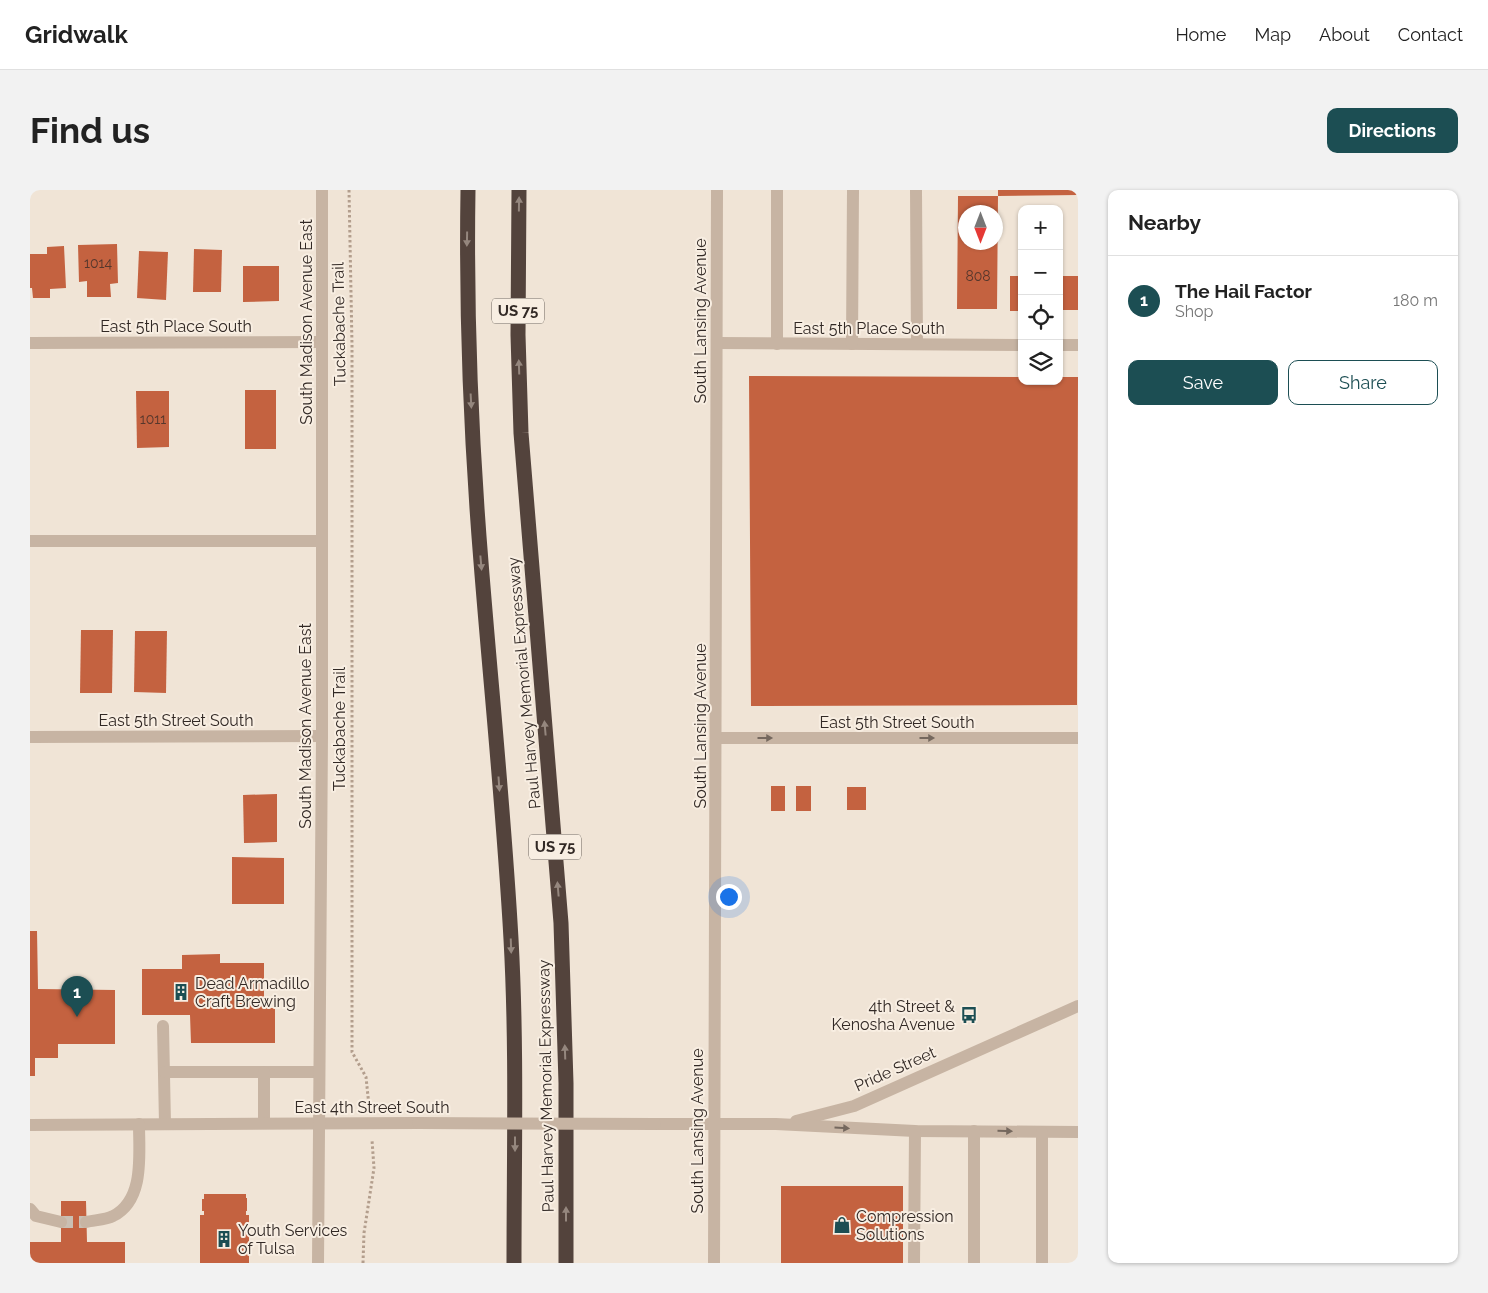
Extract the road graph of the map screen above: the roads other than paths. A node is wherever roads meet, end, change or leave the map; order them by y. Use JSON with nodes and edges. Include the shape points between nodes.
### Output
{"nodes":[{"id":1,"x":322,"y":190,"type":"edge"},
{"id":2,"x":468,"y":190,"type":"edge"},
{"id":3,"x":519,"y":190,"type":"edge"},
{"id":4,"x":717,"y":190,"type":"edge"},
{"id":5,"x":777,"y":190,"type":"edge"},
{"id":6,"x":853,"y":190,"type":"edge"},
{"id":7,"x":916,"y":190,"type":"edge"},
{"id":8,"x":322,"y":342,"type":"junction"},
{"id":9,"x":30,"y":343,"type":"edge"},
{"id":10,"x":717,"y":343,"type":"junction"},
{"id":11,"x":777,"y":344,"type":"junction"},
{"id":12,"x":852,"y":344,"type":"junction"},
{"id":13,"x":917,"y":344,"type":"junction"},
{"id":14,"x":1018,"y":345,"type":"edge"},
{"id":15,"x":1063,"y":345,"type":"edge"},
{"id":16,"x":1078,"y":345,"type":"edge"},
{"id":17,"x":30,"y":541,"type":"edge"},
{"id":18,"x":322,"y":541,"type":"junction"},
{"id":19,"x":322,"y":736,"type":"junction"},
{"id":20,"x":30,"y":737,"type":"edge"},
{"id":21,"x":716,"y":738,"type":"junction"},
{"id":22,"x":1078,"y":738,"type":"edge"},
{"id":23,"x":1078,"y":1006,"type":"edge"},
{"id":24,"x":163,"y":1026,"type":"dead end"},
{"id":25,"x":165,"y":1072,"type":"junction"},
{"id":26,"x":264,"y":1072,"type":"junction"},
{"id":27,"x":318,"y":1072,"type":"junction"},
{"id":28,"x":264,"y":1123,"type":"junction"},
{"id":29,"x":318,"y":1123,"type":"junction"},
{"id":30,"x":139,"y":1124,"type":"junction"},
{"id":31,"x":165,"y":1124,"type":"junction"},
{"id":32,"x":776,"y":1124,"type":"junction"},
{"id":33,"x":30,"y":1125,"type":"edge"},
{"id":34,"x":714,"y":1126,"type":"junction"},
{"id":35,"x":915,"y":1131,"type":"junction"},
{"id":36,"x":974,"y":1131,"type":"junction"},
{"id":37,"x":1042,"y":1132,"type":"junction"},
{"id":38,"x":1078,"y":1132,"type":"edge"},
{"id":39,"x":30,"y":1210,"type":"edge"},
{"id":40,"x":61,"y":1222,"type":"tunnel mouth"},
{"id":41,"x":86,"y":1222,"type":"tunnel mouth"},
{"id":42,"x":318,"y":1263,"type":"edge"},
{"id":43,"x":514,"y":1263,"type":"edge"},
{"id":44,"x":566,"y":1263,"type":"edge"},
{"id":45,"x":714,"y":1263,"type":"edge"},
{"id":46,"x":914,"y":1263,"type":"edge"},
{"id":47,"x":974,"y":1263,"type":"edge"},
{"id":48,"x":1042,"y":1263,"type":"edge"}],
"edges":[{"from":1,"to":8,"type":"street","name":"South Madison Avenue East"},
{"from":2,"to":43,"type":"highway","name":"Paul Harvey Memorial Expressway","number":"US 75","one_way":true,"via":[[468,359],[474,464],[511,939],[515,1078]]},
{"from":44,"to":3,"type":"highway","name":"Paul Harvey Memorial Expressway","number":"US 75","one_way":true,"via":[[566,1083],[561,923],[521,433]]},
{"from":4,"to":10,"type":"street","name":"South Lansing Avenue"},
{"from":5,"to":11,"type":"street"},
{"from":6,"to":12,"type":"street"},
{"from":7,"to":13,"type":"street"},
{"from":8,"to":9,"type":"street","name":"East 5th Place South"},
{"from":8,"to":18,"type":"street","name":"South Madison Avenue East"},
{"from":10,"to":11,"type":"street","name":"East 5th Place South"},
{"from":10,"to":21,"type":"street","name":"South Lansing Avenue"},
{"from":11,"to":12,"type":"street","name":"East 5th Place South"},
{"from":12,"to":13,"type":"street","name":"East 5th Place South"},
{"from":13,"to":14,"type":"street","name":"East 5th Place South"},
{"from":15,"to":16,"type":"street"},
{"from":17,"to":18,"type":"street"},
{"from":18,"to":19,"type":"street","name":"South Madison Avenue East"},
{"from":19,"to":20,"type":"street","name":"East 5th Street South"},
{"from":19,"to":27,"type":"street","name":"South Madison Avenue East"},
{"from":21,"to":22,"type":"street","name":"East 5th Street South","one_way":true},
{"from":21,"to":34,"type":"street","name":"South Lansing Avenue"},
{"from":23,"to":32,"type":"street","name":"Pride Street","via":[[854,1106]]},
{"from":24,"to":25,"type":"street"},
{"from":25,"to":26,"type":"street"},
{"from":25,"to":31,"type":"street"},
{"from":26,"to":27,"type":"street"},
{"from":26,"to":28,"type":"street"},
{"from":27,"to":29,"type":"street","name":"South Madison Avenue East"},
{"from":28,"to":29,"type":"street","name":"East 4th Street South"},
{"from":28,"to":31,"type":"street","name":"East 4th Street South"},
{"from":29,"to":34,"type":"street","name":"East 4th Street South","bridge":true},
{"from":29,"to":42,"type":"street","name":"South Madison Avenue East"},
{"from":30,"to":31,"type":"street","name":"East 4th Street South"},
{"from":30,"to":33,"type":"street","name":"East 4th Street South"},
{"from":30,"to":41,"type":"street","via":[[139,1168],[135,1189],[124,1208],[112,1217]]},
{"from":32,"to":34,"type":"street","name":"Pride Street"},
{"from":32,"to":35,"type":"street","name":"Pride Street","one_way":true},
{"from":34,"to":45,"type":"street","name":"South Lansing Avenue"},
{"from":35,"to":36,"type":"street","name":"Pride Street"},
{"from":35,"to":46,"type":"street"},
{"from":36,"to":37,"type":"street","name":"Pride Street","one_way":true},
{"from":36,"to":47,"type":"street"},
{"from":37,"to":38,"type":"street","name":"Pride Street"},
{"from":37,"to":48,"type":"street"},
{"from":39,"to":40,"type":"street","via":[[36,1216]]}]}
